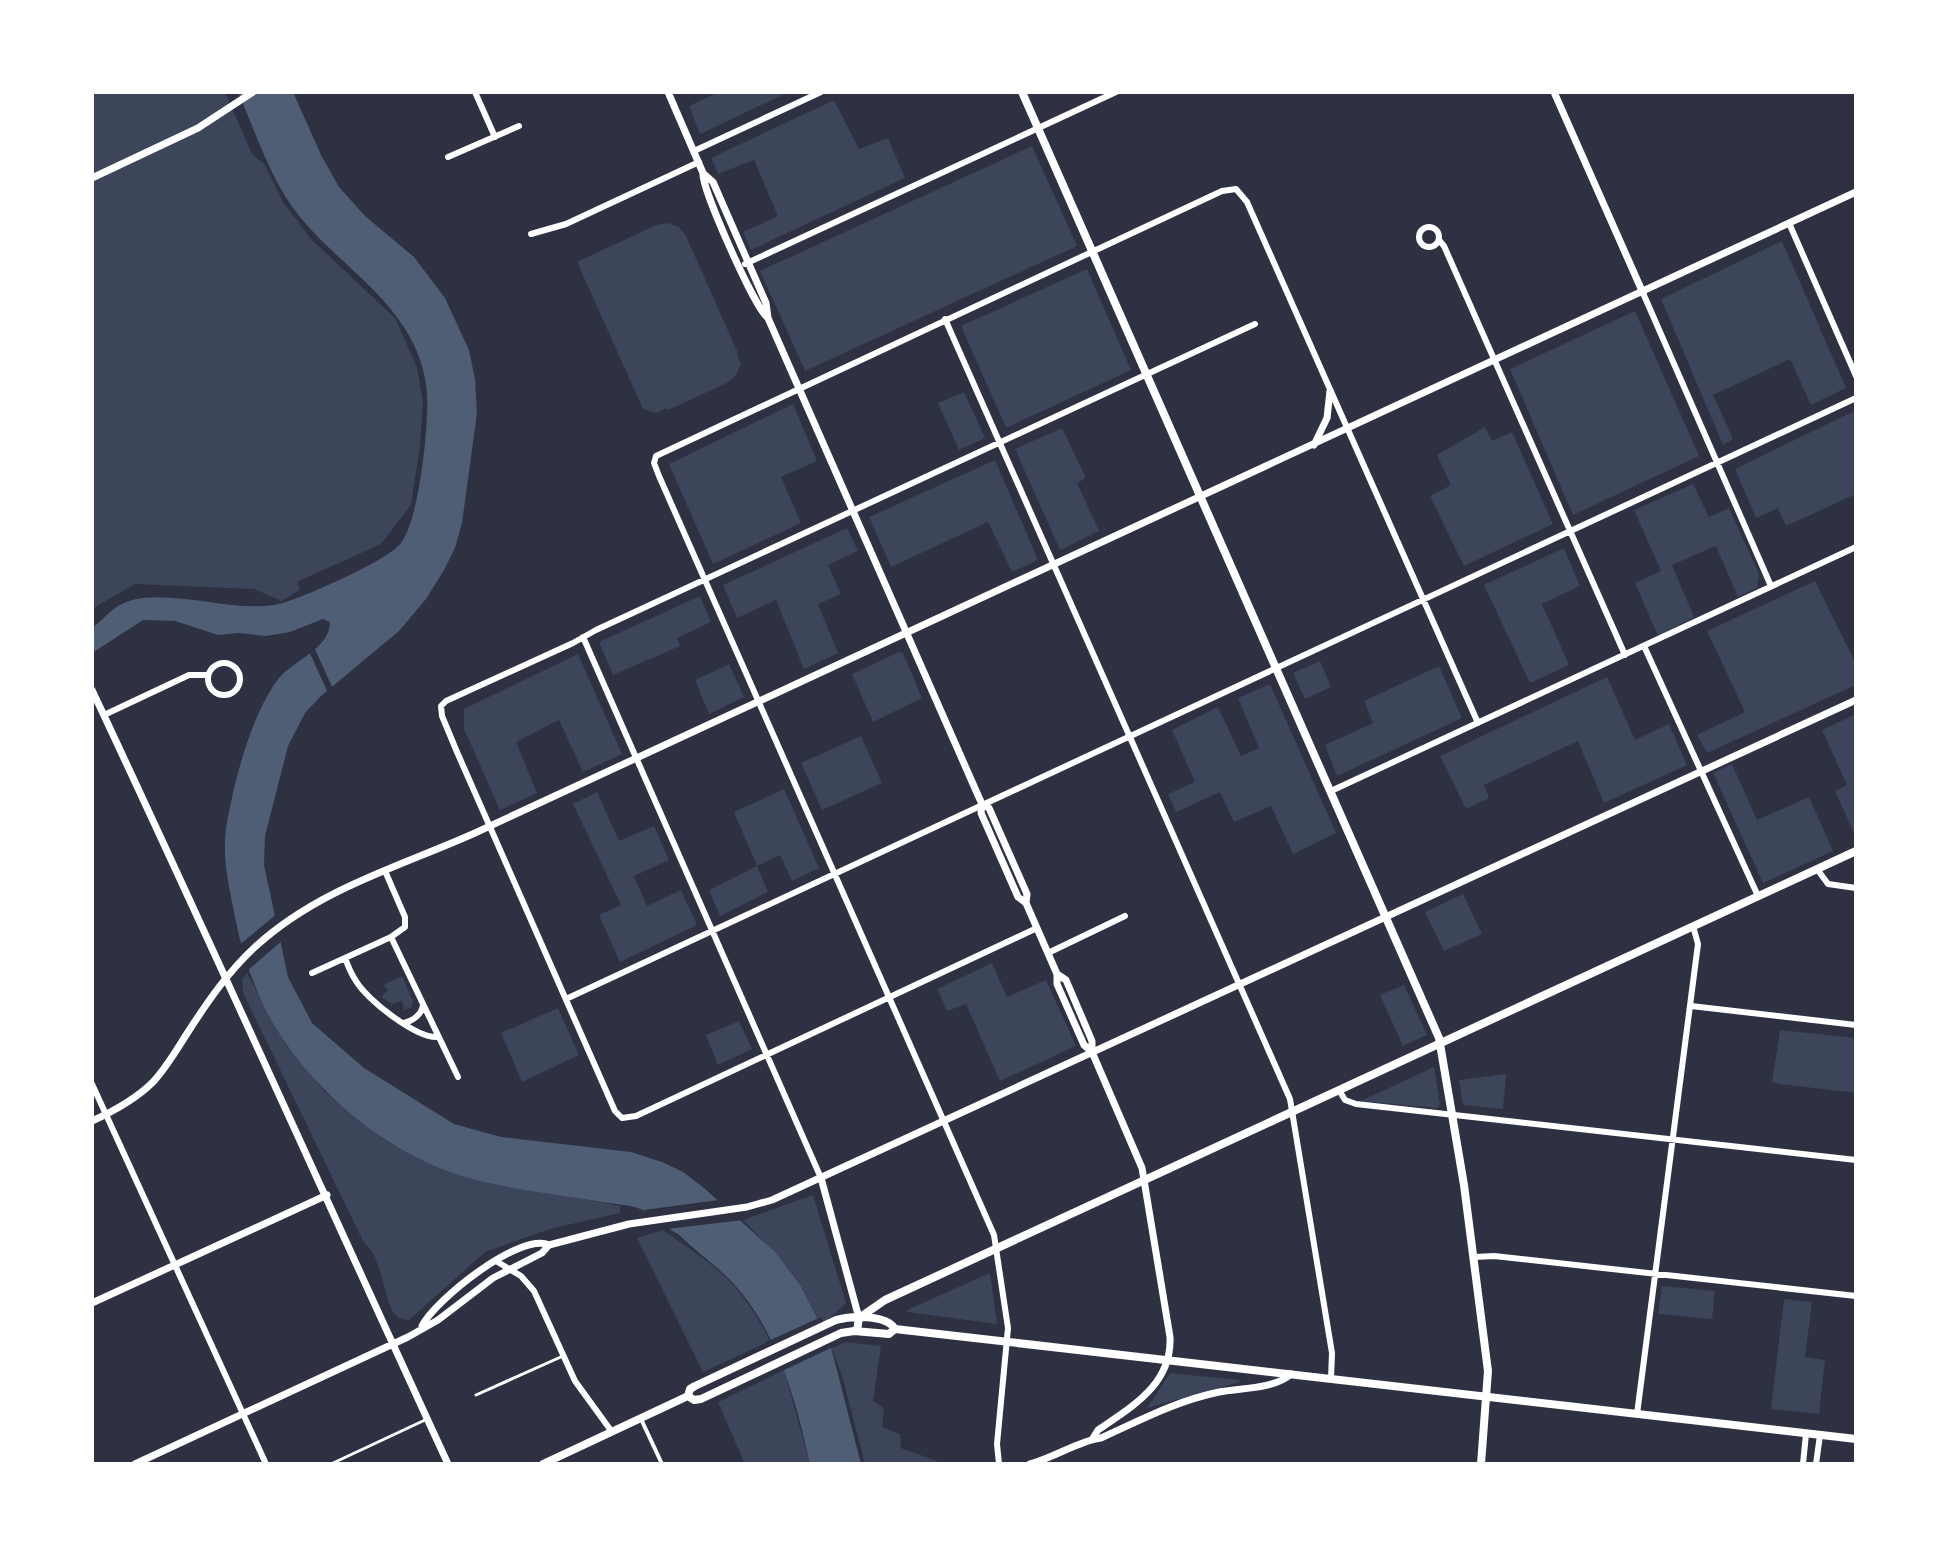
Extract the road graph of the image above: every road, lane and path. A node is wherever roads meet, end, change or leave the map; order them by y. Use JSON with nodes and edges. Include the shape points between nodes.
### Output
{"nodes":[{"id":1,"x":253,"y":92,"type":"edge"},
{"id":2,"x":475,"y":92,"type":"edge"},
{"id":3,"x":668,"y":92,"type":"edge"},
{"id":4,"x":821,"y":92,"type":"edge"},
{"id":5,"x":1022,"y":92,"type":"edge"},
{"id":6,"x":1116,"y":92,"type":"edge"},
{"id":7,"x":1554,"y":92,"type":"edge"},
{"id":8,"x":519,"y":126,"type":"dead end"},
{"id":9,"x":1038,"y":128,"type":"junction"},
{"id":10,"x":495,"y":137,"type":"junction"},
{"id":11,"x":694,"y":151,"type":"junction"},
{"id":12,"x":448,"y":157,"type":"dead end"},
{"id":13,"x":699,"y":162,"type":"junction"},
{"id":14,"x":703,"y":173,"type":"junction"},
{"id":15,"x":92,"y":178,"type":"edge"},
{"id":16,"x":1856,"y":192,"type":"edge"},
{"id":17,"x":1789,"y":223,"type":"junction"},
{"id":18,"x":531,"y":234,"type":"dead end"},
{"id":19,"x":1439,"y":240,"type":"dead end"},
{"id":20,"x":1092,"y":250,"type":"junction"},
{"id":21,"x":748,"y":262,"type":"junction"},
{"id":22,"x":739,"y":266,"type":"junction"},
{"id":23,"x":1643,"y":293,"type":"junction"},
{"id":24,"x":768,"y":318,"type":"junction"},
{"id":25,"x":945,"y":319,"type":"junction"},
{"id":26,"x":1255,"y":324,"type":"dead end"},
{"id":27,"x":1495,"y":361,"type":"junction"},
{"id":28,"x":1147,"y":374,"type":"junction"},
{"id":29,"x":1856,"y":376,"type":"edge"},
{"id":30,"x":798,"y":387,"type":"junction"},
{"id":31,"x":1330,"y":391,"type":"junction"},
{"id":32,"x":1856,"y":398,"type":"edge"},
{"id":33,"x":1347,"y":429,"type":"junction"},
{"id":34,"x":999,"y":443,"type":"junction"},
{"id":35,"x":1314,"y":445,"type":"junction"},
{"id":36,"x":1717,"y":463,"type":"junction"},
{"id":37,"x":1201,"y":497,"type":"junction"},
{"id":38,"x":853,"y":510,"type":"junction"},
{"id":39,"x":1570,"y":531,"type":"junction"},
{"id":40,"x":1856,"y":547,"type":"edge"},
{"id":41,"x":1053,"y":565,"type":"junction"},
{"id":42,"x":705,"y":579,"type":"junction"},
{"id":43,"x":1771,"y":586,"type":"junction"},
{"id":44,"x":1422,"y":599,"type":"junction"},
{"id":45,"x":907,"y":633,"type":"junction"},
{"id":46,"x":583,"y":637,"type":"junction"},
{"id":47,"x":1644,"y":646,"type":"junction"},
{"id":48,"x":1625,"y":655,"type":"junction"},
{"id":49,"x":1277,"y":667,"type":"junction"},
{"id":50,"x":208,"y":675,"type":"junction"},
{"id":51,"x":92,"y":690,"type":"edge"},
{"id":52,"x":1856,"y":700,"type":"edge"},
{"id":53,"x":760,"y":702,"type":"junction"},
{"id":54,"x":104,"y":715,"type":"junction"},
{"id":55,"x":1478,"y":723,"type":"junction"},
{"id":56,"x":1129,"y":736,"type":"junction"},
{"id":57,"x":637,"y":758,"type":"junction"},
{"id":58,"x":1701,"y":770,"type":"junction"},
{"id":59,"x":1331,"y":791,"type":"junction"},
{"id":60,"x":982,"y":804,"type":"junction"},
{"id":61,"x":490,"y":826,"type":"junction"},
{"id":62,"x":1856,"y":851,"type":"edge"},
{"id":63,"x":1817,"y":869,"type":"junction"},
{"id":64,"x":385,"y":871,"type":"junction"},
{"id":65,"x":835,"y":873,"type":"junction"},
{"id":66,"x":1856,"y":888,"type":"edge"},
{"id":67,"x":1758,"y":896,"type":"junction"},
{"id":68,"x":1386,"y":915,"type":"junction"},
{"id":69,"x":1125,"y":916,"type":"dead end"},
{"id":70,"x":1693,"y":926,"type":"junction"},
{"id":71,"x":1037,"y":928,"type":"junction"},
{"id":72,"x":712,"y":931,"type":"junction"},
{"id":73,"x":391,"y":937,"type":"junction"},
{"id":74,"x":1048,"y":953,"type":"junction"},
{"id":75,"x":345,"y":958,"type":"junction"},
{"id":76,"x":312,"y":973,"type":"dead end"},
{"id":77,"x":225,"y":979,"type":"junction"},
{"id":78,"x":1239,"y":984,"type":"junction"},
{"id":79,"x":890,"y":996,"type":"junction"},
{"id":80,"x":566,"y":999,"type":"junction"},
{"id":81,"x":423,"y":1005,"type":"junction"},
{"id":82,"x":1691,"y":1006,"type":"junction"},
{"id":83,"x":404,"y":1023,"type":"junction"},
{"id":84,"x":1856,"y":1025,"type":"edge"},
{"id":85,"x":438,"y":1037,"type":"junction"},
{"id":86,"x":1441,"y":1043,"type":"junction"},
{"id":87,"x":1092,"y":1052,"type":"junction"},
{"id":88,"x":766,"y":1055,"type":"junction"},
{"id":89,"x":458,"y":1077,"type":"dead end"},
{"id":90,"x":92,"y":1084,"type":"edge"},
{"id":91,"x":1339,"y":1090,"type":"junction"},
{"id":92,"x":1292,"y":1112,"type":"junction"},
{"id":93,"x":105,"y":1115,"type":"junction"},
{"id":94,"x":1453,"y":1115,"type":"junction"},
{"id":95,"x":92,"y":1121,"type":"edge"},
{"id":96,"x":945,"y":1121,"type":"junction"},
{"id":97,"x":1675,"y":1139,"type":"junction"},
{"id":98,"x":1856,"y":1160,"type":"edge"},
{"id":99,"x":821,"y":1178,"type":"junction"},
{"id":100,"x":1145,"y":1180,"type":"junction"},
{"id":101,"x":327,"y":1195,"type":"junction"},
{"id":102,"x":549,"y":1245,"type":"junction"},
{"id":103,"x":998,"y":1248,"type":"junction"},
{"id":104,"x":1474,"y":1257,"type":"junction"},
{"id":105,"x":496,"y":1261,"type":"junction"},
{"id":106,"x":173,"y":1265,"type":"junction"},
{"id":107,"x":510,"y":1268,"type":"junction"},
{"id":108,"x":1657,"y":1273,"type":"junction"},
{"id":109,"x":1856,"y":1296,"type":"edge"},
{"id":110,"x":92,"y":1303,"type":"edge"},
{"id":111,"x":859,"y":1318,"type":"junction"},
{"id":112,"x":422,"y":1327,"type":"junction"},
{"id":113,"x":895,"y":1329,"type":"junction"},
{"id":114,"x":857,"y":1331,"type":"junction"},
{"id":115,"x":1007,"y":1342,"type":"junction"},
{"id":116,"x":394,"y":1344,"type":"junction"},
{"id":117,"x":563,"y":1356,"type":"junction"},
{"id":118,"x":1167,"y":1359,"type":"junction"},
{"id":119,"x":1291,"y":1374,"type":"junction"},
{"id":120,"x":1331,"y":1379,"type":"junction"},
{"id":121,"x":476,"y":1395,"type":"dead end"},
{"id":122,"x":688,"y":1396,"type":"junction"},
{"id":123,"x":1488,"y":1396,"type":"junction"},
{"id":124,"x":243,"y":1414,"type":"junction"},
{"id":125,"x":1637,"y":1414,"type":"junction"},
{"id":126,"x":641,"y":1418,"type":"junction"},
{"id":127,"x":428,"y":1419,"type":"junction"},
{"id":128,"x":612,"y":1432,"type":"junction"},
{"id":129,"x":1806,"y":1434,"type":"junction"},
{"id":130,"x":1820,"y":1435,"type":"junction"},
{"id":131,"x":1093,"y":1438,"type":"junction"},
{"id":132,"x":1856,"y":1439,"type":"edge"},
{"id":133,"x":135,"y":1464,"type":"edge"},
{"id":134,"x":266,"y":1464,"type":"edge"},
{"id":135,"x":331,"y":1464,"type":"edge"},
{"id":136,"x":448,"y":1464,"type":"edge"},
{"id":137,"x":543,"y":1464,"type":"edge"},
{"id":138,"x":662,"y":1464,"type":"edge"},
{"id":139,"x":999,"y":1464,"type":"edge"},
{"id":140,"x":1030,"y":1464,"type":"edge"},
{"id":141,"x":1481,"y":1464,"type":"edge"},
{"id":142,"x":1803,"y":1464,"type":"edge"},
{"id":143,"x":1816,"y":1464,"type":"edge"}],
"edges":[{"from":1,"to":15,"type":"street","via":[[198,128]]},
{"from":2,"to":10,"type":"street"},
{"from":3,"to":11,"type":"street"},
{"from":4,"to":11,"type":"street"},
{"from":5,"to":9,"type":"main road"},
{"from":6,"to":9,"type":"street"},
{"from":7,"to":23,"type":"street"},
{"from":8,"to":10,"type":"street"},
{"from":9,"to":20,"type":"main road"},
{"from":9,"to":21,"type":"street"},
{"from":10,"to":12,"type":"street"},
{"from":11,"to":13,"type":"street"},
{"from":13,"to":14,"type":"street"},
{"from":13,"to":18,"type":"street","via":[[556,228]]},
{"from":14,"to":21,"type":"street","via":[[713,182]]},
{"from":14,"to":22,"type":"street"},
{"from":16,"to":17,"type":"street"},
{"from":17,"to":23,"type":"street"},
{"from":17,"to":29,"type":"street"},
{"from":19,"to":27,"type":"street"},
{"from":20,"to":25,"type":"street"},
{"from":20,"to":28,"type":"main road"},
{"from":20,"to":31,"type":"street","via":[[1236,189],[1245,198]]},
{"from":21,"to":22,"type":"street"},
{"from":21,"to":24,"type":"street"},
{"from":22,"to":24,"type":"street"},
{"from":23,"to":27,"type":"street"},
{"from":23,"to":36,"type":"street"},
{"from":24,"to":30,"type":"street"},
{"from":25,"to":30,"type":"street"},
{"from":25,"to":34,"type":"street"},
{"from":26,"to":28,"type":"street"},
{"from":27,"to":33,"type":"street"},
{"from":27,"to":39,"type":"street"},
{"from":28,"to":34,"type":"street"},
{"from":28,"to":37,"type":"main road"},
{"from":30,"to":38,"type":"street"},
{"from":30,"to":42,"type":"street","via":[[655,459]]},
{"from":31,"to":33,"type":"street"},
{"from":31,"to":35,"type":"street","via":[[1327,418]]},
{"from":32,"to":36,"type":"street"},
{"from":33,"to":35,"type":"street"},
{"from":33,"to":44,"type":"street"},
{"from":34,"to":38,"type":"street"},
{"from":34,"to":41,"type":"street"},
{"from":35,"to":37,"type":"street"},
{"from":36,"to":39,"type":"street"},
{"from":36,"to":43,"type":"street"},
{"from":37,"to":41,"type":"street"},
{"from":37,"to":49,"type":"main road"},
{"from":38,"to":42,"type":"street"},
{"from":38,"to":45,"type":"street"},
{"from":39,"to":44,"type":"street"},
{"from":39,"to":48,"type":"street"},
{"from":40,"to":43,"type":"street"},
{"from":41,"to":45,"type":"street"},
{"from":41,"to":56,"type":"street"},
{"from":42,"to":46,"type":"street"},
{"from":42,"to":53,"type":"street"},
{"from":43,"to":47,"type":"street"},
{"from":44,"to":49,"type":"street"},
{"from":44,"to":55,"type":"street"},
{"from":45,"to":53,"type":"street"},
{"from":45,"to":60,"type":"street"},
{"from":46,"to":57,"type":"street"},
{"from":46,"to":61,"type":"street","via":[[440,708]]},
{"from":47,"to":48,"type":"street"},
{"from":47,"to":58,"type":"street"},
{"from":48,"to":55,"type":"street"},
{"from":49,"to":56,"type":"street"},
{"from":49,"to":59,"type":"main road"},
{"from":50,"to":50,"type":"street","via":[[210,687],[221,695],[233,692],[240,681],[227,663],[214,666]]},
{"from":50,"to":54,"type":"street","via":[[186,676]]},
{"from":51,"to":54,"type":"street"},
{"from":52,"to":58,"type":"street"},
{"from":53,"to":57,"type":"street"},
{"from":53,"to":65,"type":"street"},
{"from":54,"to":77,"type":"street"},
{"from":55,"to":59,"type":"street"},
{"from":56,"to":60,"type":"street"},
{"from":56,"to":78,"type":"street"},
{"from":57,"to":61,"type":"street"},
{"from":57,"to":72,"type":"street"},
{"from":58,"to":67,"type":"street"},
{"from":58,"to":68,"type":"street"},
{"from":59,"to":68,"type":"main road"},
{"from":60,"to":65,"type":"street"},
{"from":60,"to":71,"type":"street","via":[[981,813],[1018,897]]},
{"from":61,"to":64,"type":"street"},
{"from":61,"to":80,"type":"street"},
{"from":62,"to":63,"type":"main road"},
{"from":63,"to":66,"type":"street","via":[[1828,884]]},
{"from":63,"to":67,"type":"main road"},
{"from":64,"to":73,"type":"street","via":[[405,920],[403,929]]},
{"from":64,"to":77,"type":"street","via":[[329,895],[286,922]]},
{"from":65,"to":72,"type":"street"},
{"from":65,"to":79,"type":"street"},
{"from":67,"to":70,"type":"main road"},
{"from":68,"to":78,"type":"street"},
{"from":68,"to":86,"type":"main road"},
{"from":69,"to":74,"type":"street"},
{"from":70,"to":82,"type":"street","via":[[1698,944]]},
{"from":70,"to":86,"type":"main road"},
{"from":71,"to":74,"type":"street"},
{"from":71,"to":79,"type":"street"},
{"from":72,"to":80,"type":"street"},
{"from":72,"to":88,"type":"street"},
{"from":73,"to":75,"type":"street"},
{"from":73,"to":81,"type":"street"},
{"from":74,"to":87,"type":"street","via":[[1084,1045]]},
{"from":75,"to":76,"type":"street"},
{"from":75,"to":83,"type":"street","via":[[362,990]]},
{"from":77,"to":93,"type":"street","via":[[158,1077]]},
{"from":77,"to":101,"type":"street"},
{"from":78,"to":87,"type":"street"},
{"from":78,"to":92,"type":"street"},
{"from":79,"to":88,"type":"street"},
{"from":79,"to":96,"type":"street"},
{"from":80,"to":88,"type":"street","via":[[622,1118]]},
{"from":81,"to":83,"type":"street"},
{"from":81,"to":85,"type":"street"},
{"from":82,"to":84,"type":"street"},
{"from":82,"to":97,"type":"street"},
{"from":83,"to":85,"type":"street"},
{"from":85,"to":89,"type":"street"},
{"from":86,"to":91,"type":"main road"},
{"from":86,"to":94,"type":"main road"},
{"from":87,"to":96,"type":"street"},
{"from":87,"to":100,"type":"street"},
{"from":88,"to":99,"type":"street"},
{"from":90,"to":93,"type":"street"},
{"from":91,"to":92,"type":"main road"},
{"from":91,"to":94,"type":"street","via":[[1353,1104]]},
{"from":92,"to":100,"type":"main road"},
{"from":92,"to":120,"type":"street","via":[[1332,1353]]},
{"from":93,"to":95,"type":"street"},
{"from":93,"to":106,"type":"street"},
{"from":94,"to":97,"type":"street"},
{"from":94,"to":104,"type":"main road"},
{"from":96,"to":99,"type":"street"},
{"from":96,"to":103,"type":"street"},
{"from":97,"to":98,"type":"street"},
{"from":97,"to":108,"type":"street"},
{"from":99,"to":102,"type":"street","via":[[768,1202],[601,1230]]},
{"from":99,"to":111,"type":"street"},
{"from":100,"to":103,"type":"main road"},
{"from":100,"to":118,"type":"street","via":[[1170,1337]]},
{"from":101,"to":106,"type":"street"},
{"from":101,"to":116,"type":"street"},
{"from":102,"to":105,"type":"street","via":[[536,1242]]},
{"from":102,"to":107,"type":"street"},
{"from":103,"to":111,"type":"main road","via":[[885,1300]]},
{"from":103,"to":115,"type":"street"},
{"from":104,"to":108,"type":"street"},
{"from":104,"to":123,"type":"main road"},
{"from":105,"to":107,"type":"street"},
{"from":105,"to":112,"type":"street","via":[[452,1292]]},
{"from":106,"to":110,"type":"street"},
{"from":106,"to":124,"type":"street"},
{"from":107,"to":112,"type":"street"},
{"from":107,"to":117,"type":"street","via":[[534,1291]]},
{"from":108,"to":109,"type":"street"},
{"from":108,"to":125,"type":"street"},
{"from":111,"to":113,"type":"main road","via":[[889,1322]]},
{"from":111,"to":114,"type":"main road"},
{"from":111,"to":122,"type":"main road","via":[[827,1325],[692,1387]]},
{"from":112,"to":116,"type":"street"},
{"from":113,"to":114,"type":"main road","via":[[889,1334]]},
{"from":113,"to":115,"type":"main road"},
{"from":114,"to":122,"type":"main road","via":[[832,1336],[701,1399]]},
{"from":115,"to":118,"type":"main road"},
{"from":115,"to":139,"type":"street"},
{"from":116,"to":124,"type":"street"},
{"from":116,"to":127,"type":"street"},
{"from":117,"to":121,"type":"lane"},
{"from":117,"to":128,"type":"street","via":[[581,1392]]},
{"from":118,"to":119,"type":"main road"},
{"from":118,"to":131,"type":"street","via":[[1146,1396]]},
{"from":119,"to":120,"type":"main road"},
{"from":119,"to":131,"type":"street","via":[[1277,1382],[1185,1400]]},
{"from":120,"to":123,"type":"main road"},
{"from":122,"to":126,"type":"main road"},
{"from":123,"to":125,"type":"main road"},
{"from":123,"to":141,"type":"main road"},
{"from":124,"to":133,"type":"street"},
{"from":124,"to":134,"type":"street"},
{"from":125,"to":129,"type":"main road"},
{"from":126,"to":128,"type":"main road"},
{"from":126,"to":138,"type":"street"},
{"from":127,"to":135,"type":"lane"},
{"from":127,"to":136,"type":"street"},
{"from":128,"to":137,"type":"main road"},
{"from":129,"to":130,"type":"main road"},
{"from":129,"to":142,"type":"street"},
{"from":130,"to":132,"type":"main road"},
{"from":130,"to":143,"type":"street"},
{"from":131,"to":140,"type":"street"}]}
